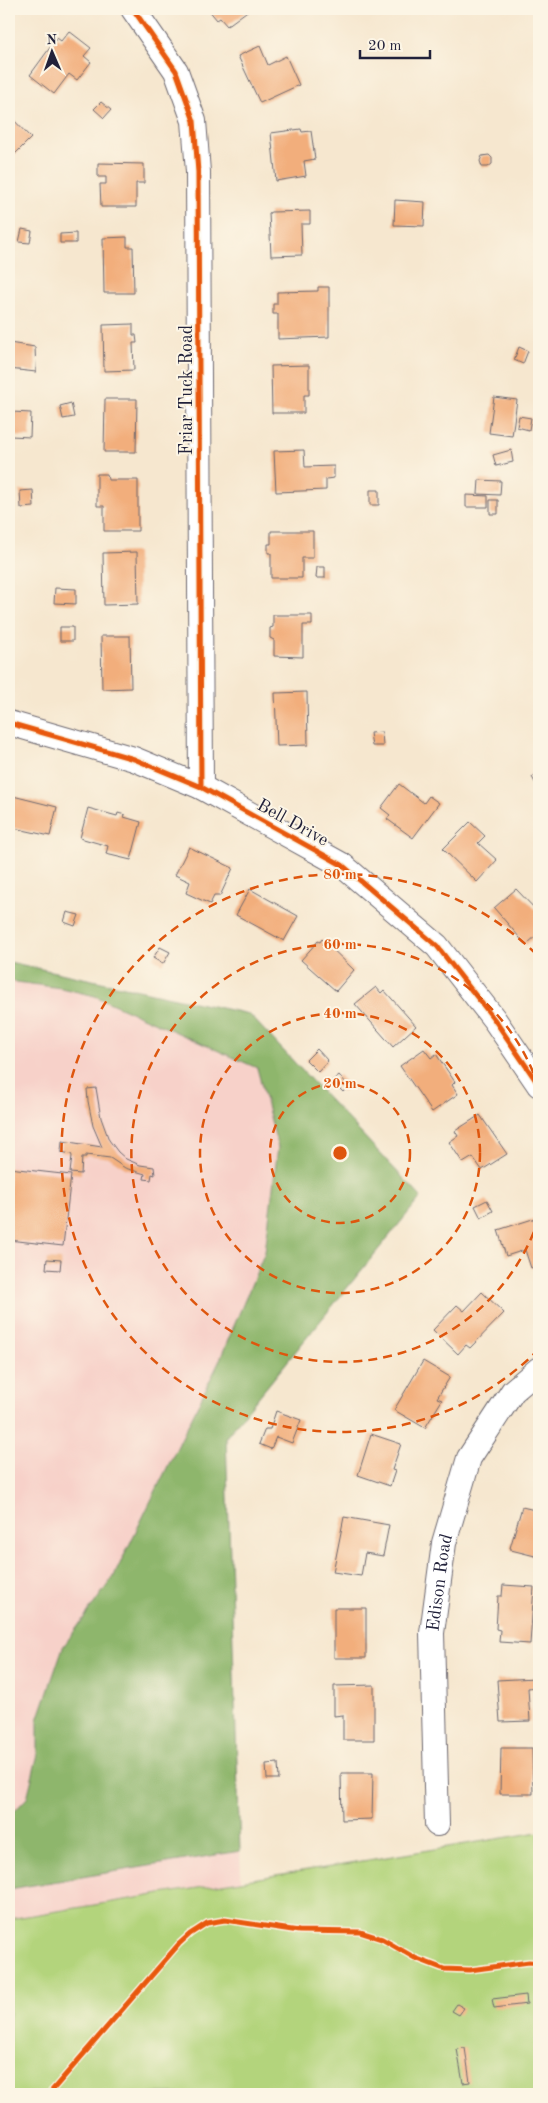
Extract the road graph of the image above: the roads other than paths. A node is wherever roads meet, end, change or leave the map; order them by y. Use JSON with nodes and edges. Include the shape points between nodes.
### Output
{"nodes":[{"id":1,"x":133,"y":9,"type":"edge"},
{"id":2,"x":9,"y":723,"type":"edge"},
{"id":3,"x":202,"y":787,"type":"junction"},
{"id":4,"x":539,"y":1085,"type":"edge"},
{"id":5,"x":539,"y":1369,"type":"edge"},
{"id":6,"x":437,"y":1824,"type":"dead end"}],
"edges":[{"from":1,"to":3,"type":"street","name":"Friar Tuck Road","via":[[176,71],[194,121],[198,172]]},
{"from":2,"to":3,"type":"street","name":"Bell Drive","via":[[134,759]]},
{"from":3,"to":4,"type":"street","name":"Bell Drive","via":[[342,865],[437,946],[494,1019]]},
{"from":5,"to":6,"type":"street","name":"Edison Road","via":[[513,1391],[470,1458],[444,1542],[432,1633]]}]}
